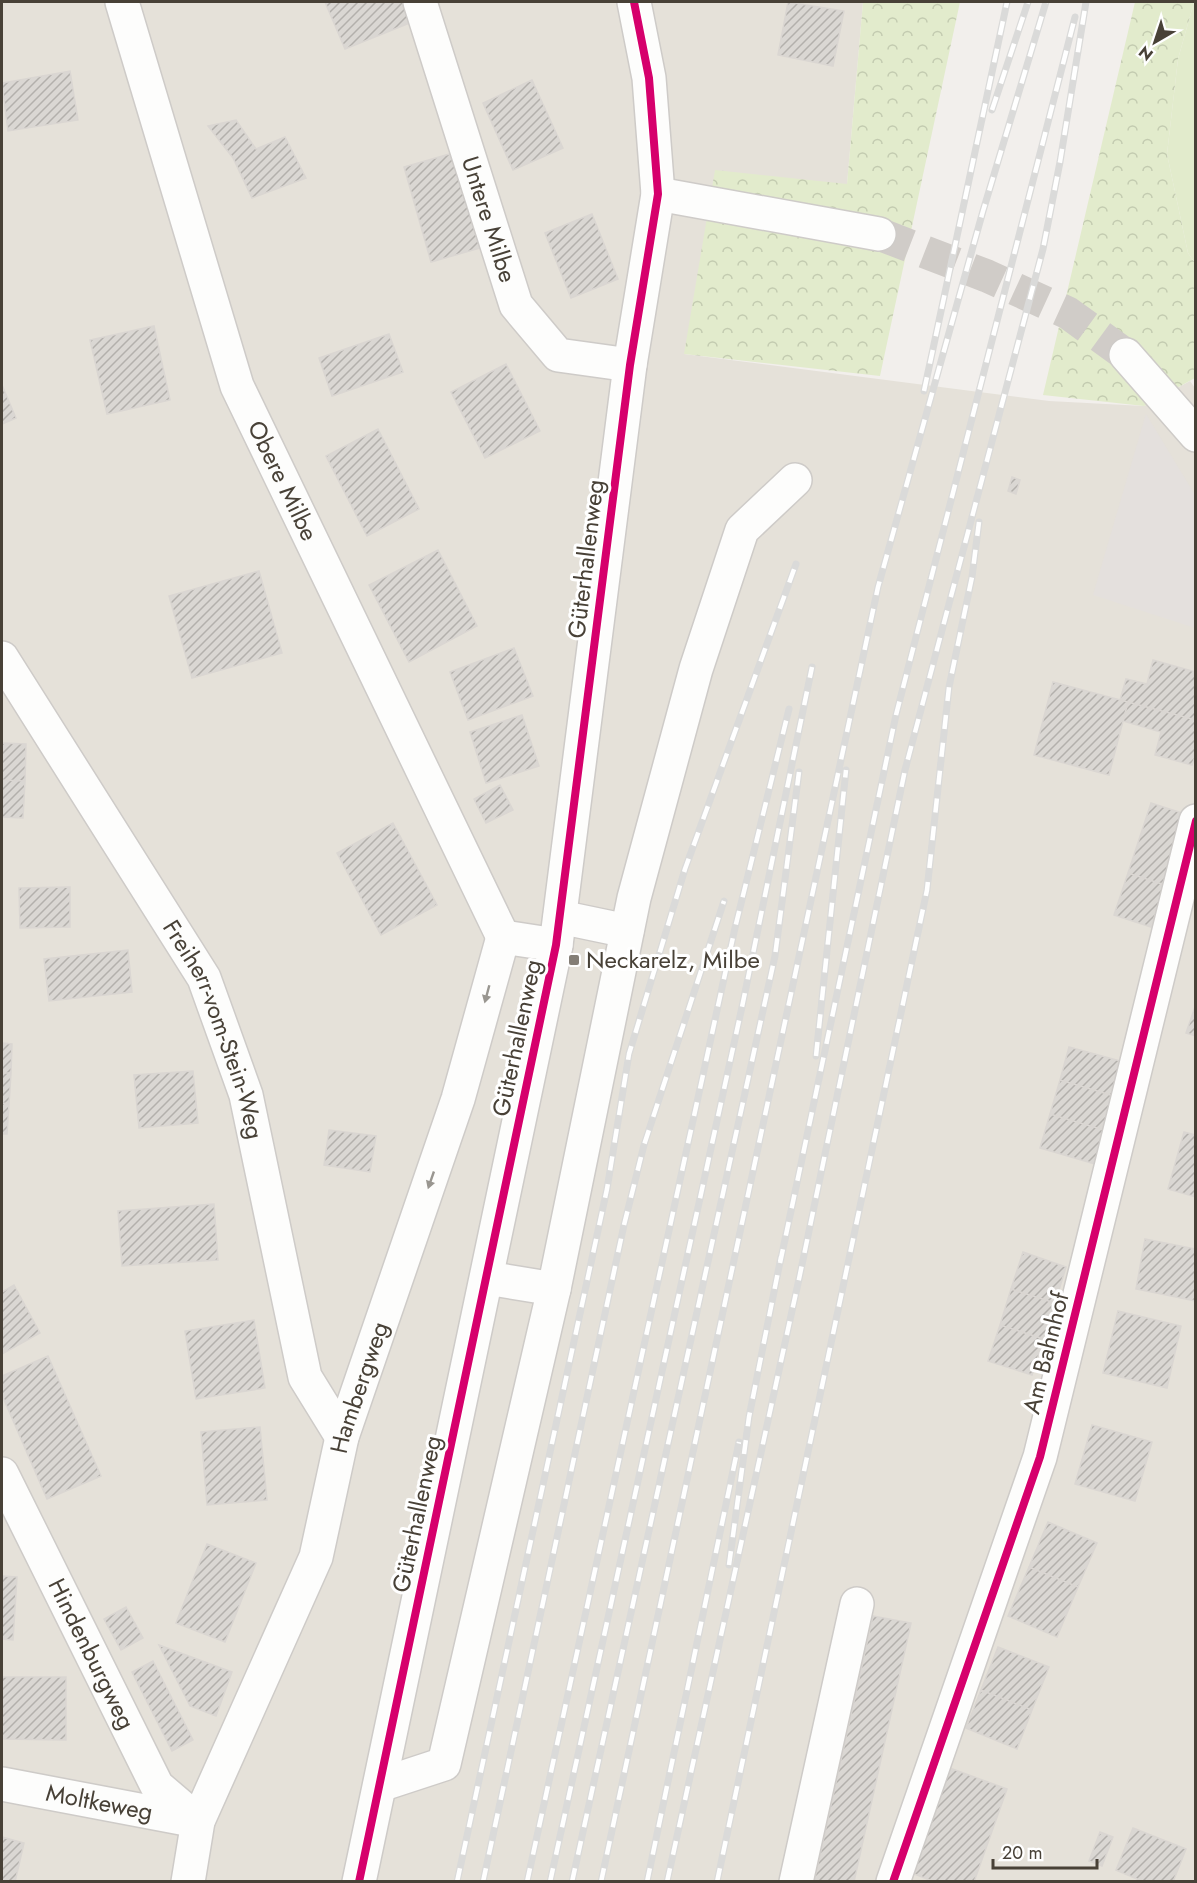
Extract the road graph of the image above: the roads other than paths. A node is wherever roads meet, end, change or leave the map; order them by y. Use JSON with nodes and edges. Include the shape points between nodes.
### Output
{"nodes":[{"id":1,"x":122,"y":2,"type":"edge"},
{"id":2,"x":420,"y":2,"type":"edge"},
{"id":3,"x":634,"y":2,"type":"edge"},
{"id":4,"x":658,"y":194,"type":"junction"},
{"id":5,"x":879,"y":234,"type":"tunnel mouth"},
{"id":6,"x":1126,"y":355,"type":"tunnel mouth"},
{"id":7,"x":630,"y":364,"type":"junction"},
{"id":8,"x":1196,"y":435,"type":"edge"},
{"id":9,"x":795,"y":480,"type":"dead end"},
{"id":10,"x":2,"y":658,"type":"edge"},
{"id":11,"x":1196,"y":821,"type":"edge"},
{"id":12,"x":558,"y":931,"type":"junction"},
{"id":13,"x":627,"y":931,"type":"junction"},
{"id":14,"x":503,"y":937,"type":"junction"},
{"id":15,"x":487,"y":1278,"type":"junction"},
{"id":16,"x":554,"y":1289,"type":"junction"},
{"id":17,"x":342,"y":1437,"type":"junction"},
{"id":18,"x":2,"y":1474,"type":"edge"},
{"id":19,"x":857,"y":1604,"type":"dead end"},
{"id":20,"x":2,"y":1784,"type":"edge"},
{"id":21,"x":380,"y":1785,"type":"junction"},
{"id":22,"x":198,"y":1821,"type":"junction"},
{"id":23,"x":188,"y":1881,"type":"edge"},
{"id":24,"x":359,"y":1881,"type":"edge"},
{"id":25,"x":796,"y":1881,"type":"edge"},
{"id":26,"x":893,"y":1881,"type":"edge"}],
"edges":[{"from":1,"to":14,"type":"street","name":"Obere Milbe","via":[[237,386]]},
{"from":2,"to":7,"type":"street","name":"Untere Milbe","via":[[516,305],[558,355]]},
{"from":3,"to":4,"type":"street","name":"Güterhallenweg","via":[[649,78]]},
{"from":4,"to":5,"type":"street"},
{"from":4,"to":7,"type":"street","name":"Güterhallenweg"},
{"from":6,"to":8,"type":"street"},
{"from":7,"to":12,"type":"street","name":"Güterhallenweg"},
{"from":9,"to":13,"type":"street","via":[[742,530],[696,669]]},
{"from":10,"to":17,"type":"street","name":"Freiherr-vom-Stein-Weg","via":[[204,978],[246,1095],[305,1377]]},
{"from":11,"to":26,"type":"street","name":"Am Bahnhof","via":[[1040,1457]]},
{"from":12,"to":13,"type":"street"},
{"from":12,"to":14,"type":"street"},
{"from":12,"to":15,"type":"street","name":"Güterhallenweg"},
{"from":13,"to":16,"type":"street"},
{"from":14,"to":17,"type":"street","name":"Hambergweg","one_way":true,"via":[[458,1099]]},
{"from":15,"to":16,"type":"street"},
{"from":15,"to":21,"type":"street","name":"Güterhallenweg"},
{"from":16,"to":21,"type":"street","via":[[444,1764]]},
{"from":17,"to":22,"type":"street","name":"Hambergweg","via":[[316,1557]]},
{"from":18,"to":22,"type":"street","name":"Hindenburgweg","via":[[157,1786]]},
{"from":19,"to":25,"type":"street"},
{"from":20,"to":22,"type":"street","name":"Moltkeweg"},
{"from":21,"to":24,"type":"street","name":"Güterhallenweg"},
{"from":22,"to":23,"type":"street","name":"Hambergweg"}]}
